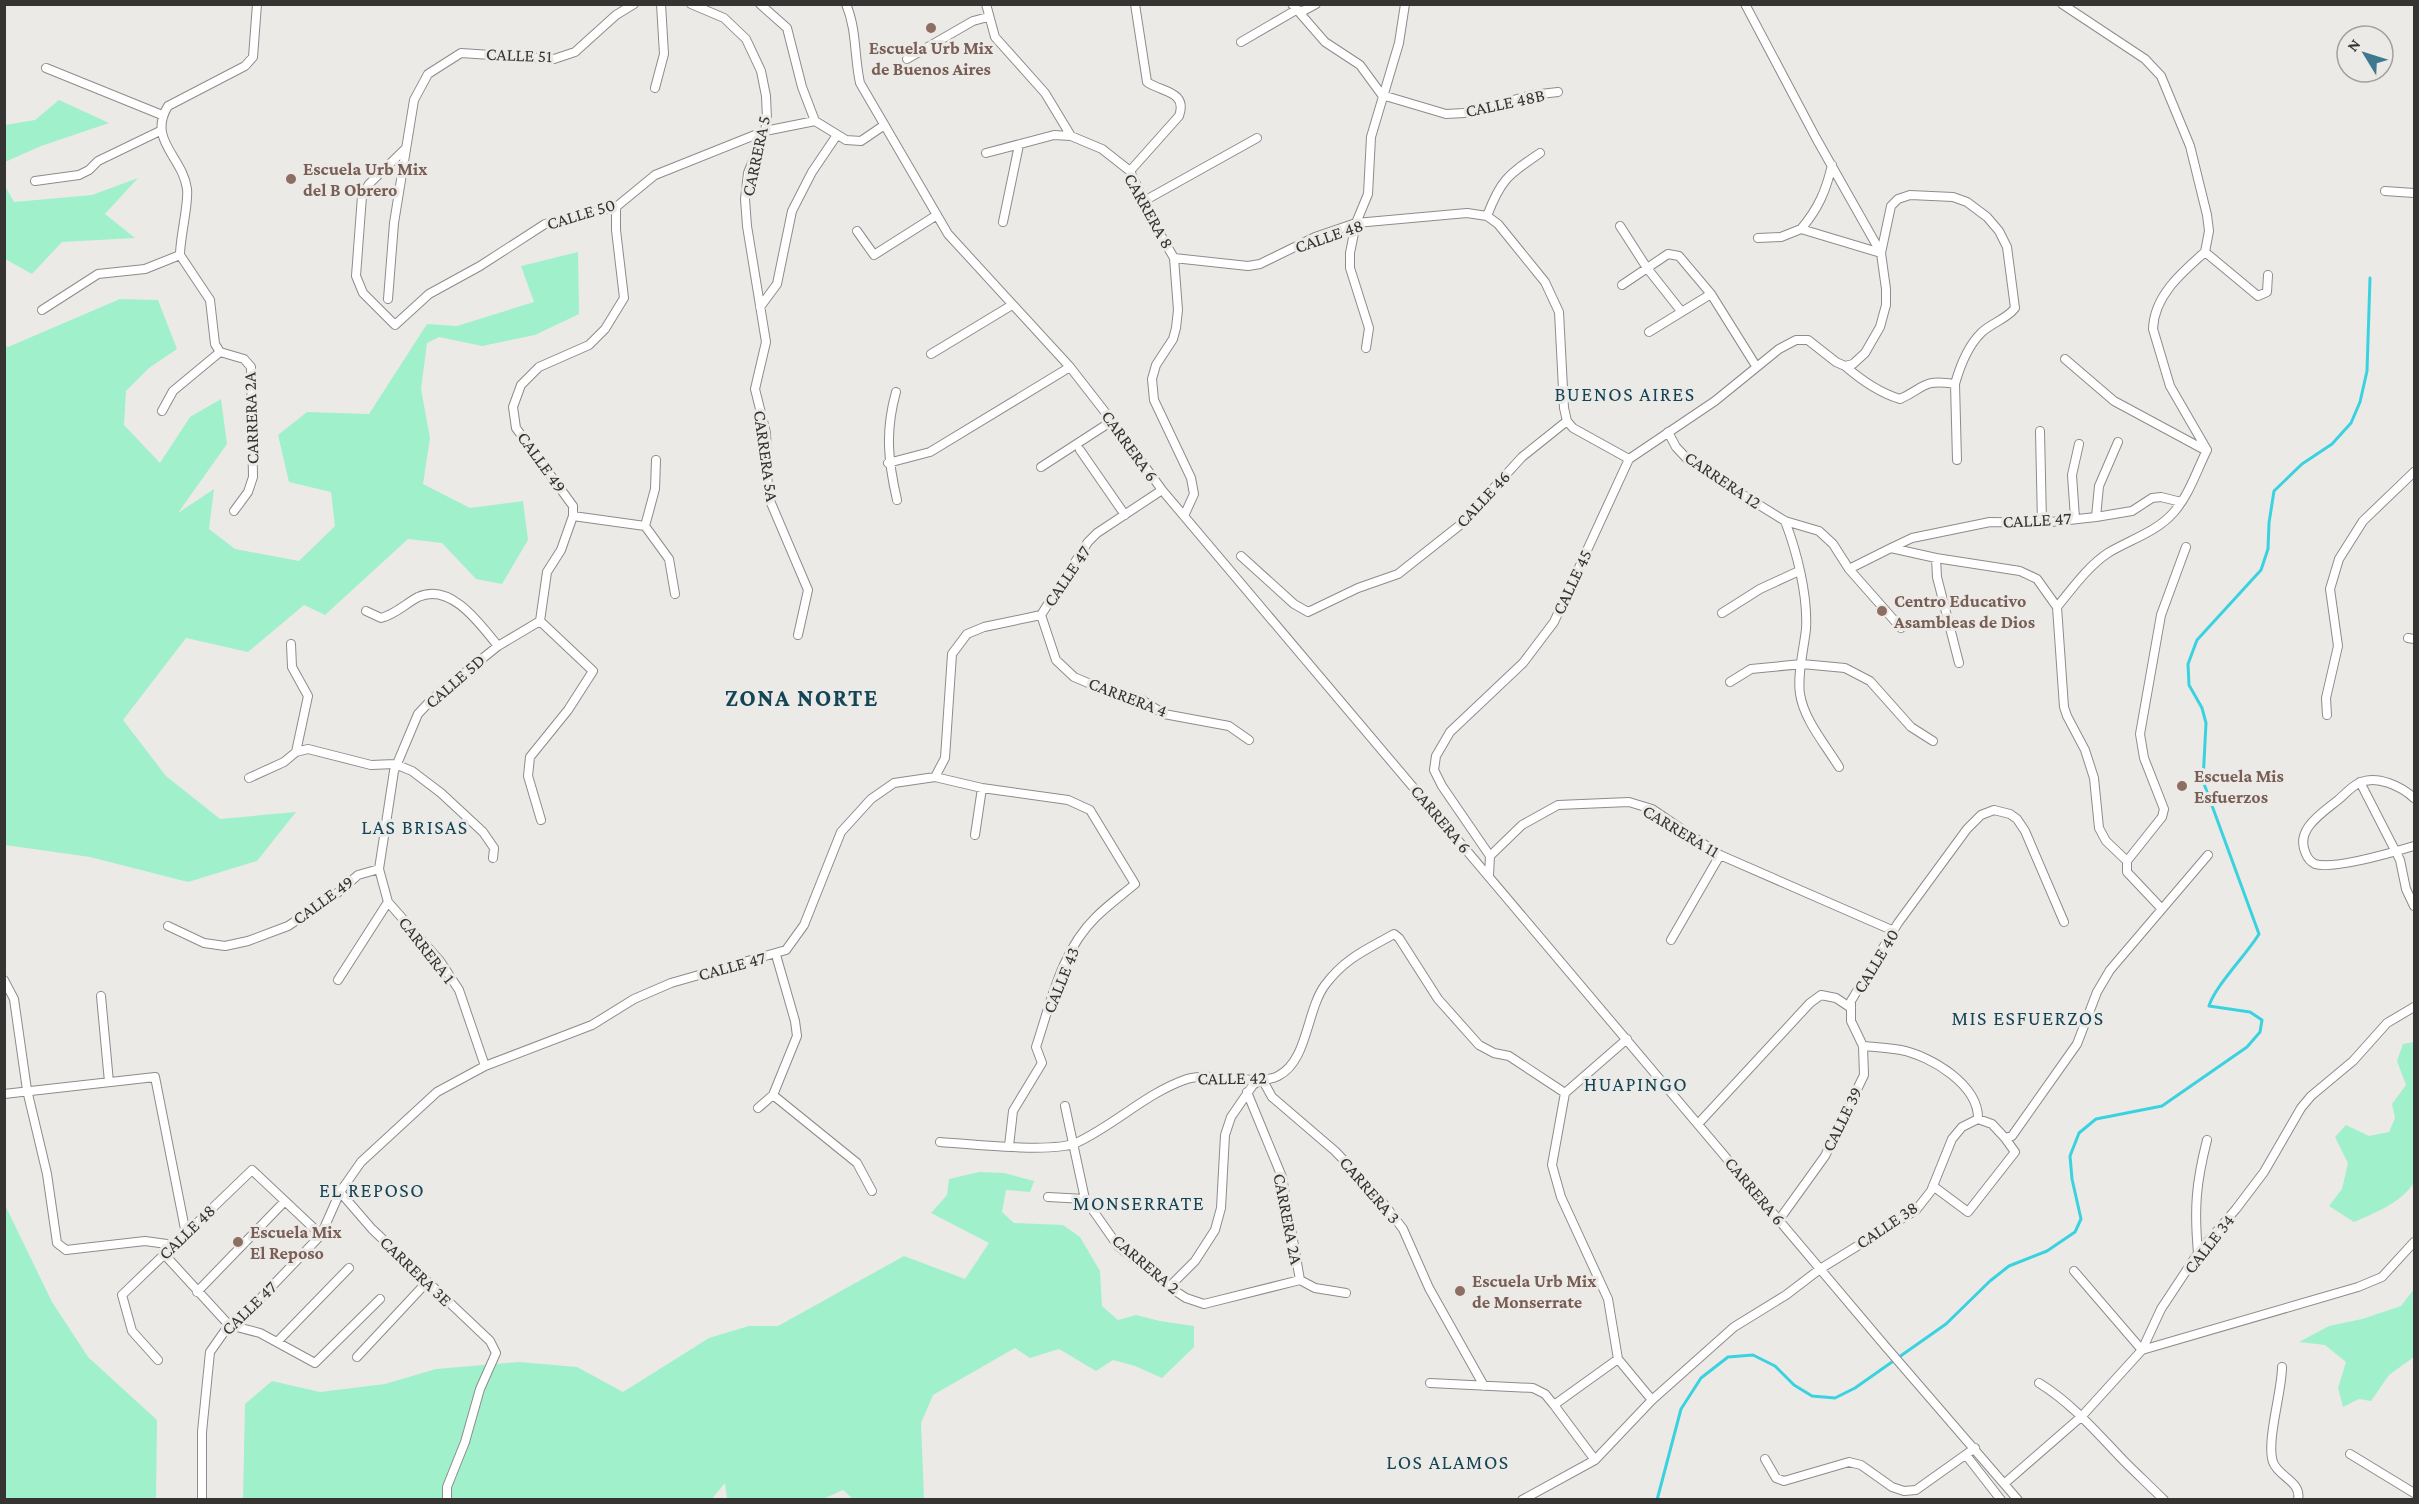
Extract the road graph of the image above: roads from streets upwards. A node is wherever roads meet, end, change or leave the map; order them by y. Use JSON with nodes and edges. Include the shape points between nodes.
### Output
{"nodes":[{"id":1,"x":257,"y":4,"type":"edge"},
{"id":2,"x":634,"y":4,"type":"edge"},
{"id":3,"x":661,"y":4,"type":"edge"},
{"id":4,"x":690,"y":4,"type":"edge"},
{"id":5,"x":760,"y":4,"type":"edge"},
{"id":6,"x":846,"y":4,"type":"edge"},
{"id":7,"x":986,"y":4,"type":"edge"},
{"id":8,"x":1136,"y":4,"type":"edge"},
{"id":9,"x":1316,"y":4,"type":"edge"},
{"id":10,"x":1405,"y":4,"type":"edge"},
{"id":11,"x":1745,"y":4,"type":"edge"},
{"id":12,"x":2062,"y":4,"type":"edge"},
{"id":13,"x":1294,"y":7,"type":"edge"},
{"id":14,"x":988,"y":17,"type":"junction"},
{"id":15,"x":1241,"y":42,"type":"dead end"},
{"id":16,"x":907,"y":59,"type":"dead end"},
{"id":17,"x":46,"y":68,"type":"dead end"},
{"id":18,"x":656,"y":88,"type":"dead end"},
{"id":19,"x":1558,"y":92,"type":"dead end"},
{"id":20,"x":1382,"y":95,"type":"junction"},
{"id":21,"x":162,"y":115,"type":"junction"},
{"id":22,"x":815,"y":121,"type":"junction"},
{"id":23,"x":884,"y":126,"type":"junction"},
{"id":24,"x":160,"y":131,"type":"junction"},
{"id":25,"x":765,"y":131,"type":"junction"},
{"id":26,"x":837,"y":135,"type":"junction"},
{"id":27,"x":1071,"y":136,"type":"junction"},
{"id":28,"x":1257,"y":138,"type":"dead end"},
{"id":29,"x":1019,"y":144,"type":"junction"},
{"id":30,"x":406,"y":148,"type":"junction"},
{"id":31,"x":986,"y":153,"type":"dead end"},
{"id":32,"x":1540,"y":153,"type":"dead end"},
{"id":33,"x":1832,"y":165,"type":"junction"},
{"id":34,"x":1130,"y":171,"type":"junction"},
{"id":35,"x":35,"y":181,"type":"dead end"},
{"id":36,"x":2385,"y":190,"type":"dead end"},
{"id":37,"x":2415,"y":193,"type":"edge"},
{"id":38,"x":1144,"y":201,"type":"junction"},
{"id":39,"x":616,"y":207,"type":"junction"},
{"id":40,"x":937,"y":215,"type":"junction"},
{"id":41,"x":1487,"y":216,"type":"junction"},
{"id":42,"x":1003,"y":222,"type":"dead end"},
{"id":43,"x":1356,"y":223,"type":"junction"},
{"id":44,"x":1620,"y":226,"type":"dead end"},
{"id":45,"x":1801,"y":229,"type":"junction"},
{"id":46,"x":857,"y":231,"type":"dead end"},
{"id":47,"x":1758,"y":238,"type":"dead end"},
{"id":48,"x":2205,"y":252,"type":"junction"},
{"id":49,"x":1881,"y":253,"type":"junction"},
{"id":50,"x":180,"y":255,"type":"junction"},
{"id":51,"x":1174,"y":258,"type":"junction"},
{"id":52,"x":1647,"y":268,"type":"junction"},
{"id":53,"x":2268,"y":275,"type":"dead end"},
{"id":54,"x":1622,"y":285,"type":"dead end"},
{"id":55,"x":1711,"y":294,"type":"junction"},
{"id":56,"x":388,"y":299,"type":"dead end"},
{"id":57,"x":1012,"y":305,"type":"junction"},
{"id":58,"x":760,"y":307,"type":"junction"},
{"id":59,"x":42,"y":310,"type":"dead end"},
{"id":60,"x":1681,"y":311,"type":"junction"},
{"id":61,"x":1649,"y":332,"type":"dead end"},
{"id":62,"x":1366,"y":348,"type":"dead end"},
{"id":63,"x":220,"y":352,"type":"junction"},
{"id":64,"x":931,"y":354,"type":"dead end"},
{"id":65,"x":2065,"y":359,"type":"dead end"},
{"id":66,"x":1756,"y":366,"type":"junction"},
{"id":67,"x":1845,"y":366,"type":"junction"},
{"id":68,"x":1070,"y":368,"type":"junction"},
{"id":69,"x":1955,"y":384,"type":"junction"},
{"id":70,"x":896,"y":392,"type":"dead end"},
{"id":71,"x":162,"y":411,"type":"dead end"},
{"id":72,"x":1112,"y":421,"type":"junction"},
{"id":73,"x":1567,"y":421,"type":"junction"},
{"id":74,"x":2040,"y":431,"type":"dead end"},
{"id":75,"x":1668,"y":432,"type":"junction"},
{"id":76,"x":2118,"y":442,"type":"dead end"},
{"id":77,"x":2079,"y":444,"type":"dead end"},
{"id":78,"x":1080,"y":450,"type":"dead end"},
{"id":79,"x":2207,"y":450,"type":"junction"},
{"id":80,"x":1629,"y":459,"type":"junction"},
{"id":81,"x":656,"y":460,"type":"dead end"},
{"id":82,"x":1957,"y":460,"type":"dead end"},
{"id":83,"x":888,"y":463,"type":"junction"},
{"id":84,"x":1041,"y":467,"type":"dead end"},
{"id":85,"x":2415,"y":472,"type":"edge"},
{"id":86,"x":1162,"y":490,"type":"junction"},
{"id":87,"x":897,"y":500,"type":"dead end"},
{"id":88,"x":2181,"y":502,"type":"junction"},
{"id":89,"x":234,"y":511,"type":"dead end"},
{"id":90,"x":1125,"y":515,"type":"junction"},
{"id":91,"x":573,"y":516,"type":"junction"},
{"id":92,"x":1184,"y":516,"type":"junction"},
{"id":93,"x":2096,"y":517,"type":"junction"},
{"id":94,"x":2075,"y":518,"type":"junction"},
{"id":95,"x":1785,"y":521,"type":"junction"},
{"id":96,"x":2042,"y":523,"type":"junction"},
{"id":97,"x":645,"y":526,"type":"junction"},
{"id":98,"x":2186,"y":547,"type":"dead end"},
{"id":99,"x":1891,"y":548,"type":"junction"},
{"id":100,"x":1241,"y":556,"type":"dead end"},
{"id":101,"x":1936,"y":558,"type":"junction"},
{"id":102,"x":1849,"y":569,"type":"junction"},
{"id":103,"x":1799,"y":571,"type":"junction"},
{"id":104,"x":675,"y":594,"type":"dead end"},
{"id":105,"x":2057,"y":607,"type":"junction"},
{"id":106,"x":366,"y":611,"type":"dead end"},
{"id":107,"x":1722,"y":613,"type":"dead end"},
{"id":108,"x":1041,"y":615,"type":"junction"},
{"id":109,"x":540,"y":621,"type":"junction"},
{"id":110,"x":1901,"y":628,"type":"dead end"},
{"id":111,"x":798,"y":635,"type":"dead end"},
{"id":112,"x":291,"y":644,"type":"dead end"},
{"id":113,"x":498,"y":646,"type":"junction"},
{"id":114,"x":1959,"y":663,"type":"dead end"},
{"id":115,"x":1802,"y":664,"type":"junction"},
{"id":116,"x":1730,"y":682,"type":"dead end"},
{"id":117,"x":2327,"y":715,"type":"dead end"},
{"id":118,"x":1250,"y":740,"type":"dead end"},
{"id":119,"x":1933,"y":741,"type":"dead end"},
{"id":120,"x":296,"y":752,"type":"junction"},
{"id":121,"x":395,"y":764,"type":"junction"},
{"id":122,"x":1839,"y":767,"type":"dead end"},
{"id":123,"x":935,"y":777,"type":"junction"},
{"id":124,"x":249,"y":778,"type":"dead end"},
{"id":125,"x":2360,"y":782,"type":"junction"},
{"id":126,"x":982,"y":788,"type":"junction"},
{"id":127,"x":2415,"y":798,"type":"edge"},
{"id":128,"x":541,"y":820,"type":"dead end"},
{"id":129,"x":975,"y":835,"type":"dead end"},
{"id":130,"x":2415,"y":846,"type":"edge"},
{"id":131,"x":2396,"y":851,"type":"junction"},
{"id":132,"x":1720,"y":855,"type":"junction"},
{"id":133,"x":2208,"y":855,"type":"dead end"},
{"id":134,"x":1490,"y":856,"type":"junction"},
{"id":135,"x":493,"y":858,"type":"dead end"},
{"id":136,"x":2127,"y":861,"type":"junction"},
{"id":137,"x":379,"y":869,"type":"junction"},
{"id":138,"x":1489,"y":876,"type":"junction"},
{"id":139,"x":388,"y":902,"type":"junction"},
{"id":140,"x":2415,"y":906,"type":"edge"},
{"id":141,"x":2161,"y":908,"type":"junction"},
{"id":142,"x":2064,"y":922,"type":"dead end"},
{"id":143,"x":168,"y":926,"type":"dead end"},
{"id":144,"x":1894,"y":931,"type":"junction"},
{"id":145,"x":1671,"y":940,"type":"dead end"},
{"id":146,"x":776,"y":955,"type":"junction"},
{"id":147,"x":4,"y":980,"type":"edge"},
{"id":148,"x":338,"y":980,"type":"dead end"},
{"id":149,"x":101,"y":996,"type":"dead end"},
{"id":150,"x":2415,"y":1007,"type":"edge"},
{"id":151,"x":1851,"y":1008,"type":"junction"},
{"id":152,"x":1627,"y":1039,"type":"junction"},
{"id":153,"x":1863,"y":1046,"type":"junction"},
{"id":154,"x":485,"y":1066,"type":"junction"},
{"id":155,"x":1262,"y":1079,"type":"junction"},
{"id":156,"x":109,"y":1082,"type":"junction"},
{"id":157,"x":27,"y":1090,"type":"junction"},
{"id":158,"x":1247,"y":1092,"type":"junction"},
{"id":159,"x":1565,"y":1093,"type":"junction"},
{"id":160,"x":4,"y":1094,"type":"edge"},
{"id":161,"x":773,"y":1095,"type":"junction"},
{"id":162,"x":1065,"y":1106,"type":"dead end"},
{"id":163,"x":758,"y":1108,"type":"dead end"},
{"id":164,"x":1978,"y":1119,"type":"junction"},
{"id":165,"x":1698,"y":1124,"type":"junction"},
{"id":166,"x":2005,"y":1138,"type":"junction"},
{"id":167,"x":2207,"y":1140,"type":"dead end"},
{"id":168,"x":940,"y":1142,"type":"dead end"},
{"id":169,"x":1074,"y":1144,"type":"junction"},
{"id":170,"x":1010,"y":1146,"type":"junction"},
{"id":171,"x":1933,"y":1186,"type":"junction"},
{"id":172,"x":872,"y":1191,"type":"dead end"},
{"id":173,"x":340,"y":1192,"type":"junction"},
{"id":174,"x":1048,"y":1197,"type":"dead end"},
{"id":175,"x":1085,"y":1199,"type":"junction"},
{"id":176,"x":285,"y":1200,"type":"junction"},
{"id":177,"x":1779,"y":1220,"type":"junction"},
{"id":178,"x":186,"y":1234,"type":"junction"},
{"id":179,"x":321,"y":1235,"type":"junction"},
{"id":180,"x":2415,"y":1242,"type":"edge"},
{"id":181,"x":174,"y":1245,"type":"junction"},
{"id":182,"x":2198,"y":1253,"type":"junction"},
{"id":183,"x":164,"y":1254,"type":"junction"},
{"id":184,"x":349,"y":1268,"type":"dead end"},
{"id":185,"x":1820,"y":1269,"type":"junction"},
{"id":186,"x":2074,"y":1271,"type":"dead end"},
{"id":187,"x":1300,"y":1280,"type":"junction"},
{"id":188,"x":427,"y":1282,"type":"junction"},
{"id":189,"x":1169,"y":1287,"type":"junction"},
{"id":190,"x":197,"y":1292,"type":"junction"},
{"id":191,"x":1346,"y":1293,"type":"dead end"},
{"id":192,"x":380,"y":1299,"type":"dead end"},
{"id":193,"x":229,"y":1325,"type":"junction"},
{"id":194,"x":277,"y":1342,"type":"junction"},
{"id":195,"x":2142,"y":1350,"type":"junction"},
{"id":196,"x":357,"y":1357,"type":"dead end"},
{"id":197,"x":1618,"y":1359,"type":"junction"},
{"id":198,"x":158,"y":1360,"type":"dead end"},
{"id":199,"x":2282,"y":1367,"type":"dead end"},
{"id":200,"x":1430,"y":1383,"type":"dead end"},
{"id":201,"x":2039,"y":1383,"type":"dead end"},
{"id":202,"x":1484,"y":1386,"type":"junction"},
{"id":203,"x":1652,"y":1400,"type":"junction"},
{"id":204,"x":1554,"y":1405,"type":"junction"},
{"id":205,"x":2082,"y":1416,"type":"junction"},
{"id":206,"x":1975,"y":1448,"type":"junction"},
{"id":207,"x":2350,"y":1454,"type":"dead end"},
{"id":208,"x":1966,"y":1455,"type":"junction"},
{"id":209,"x":1595,"y":1460,"type":"junction"},
{"id":210,"x":1765,"y":1460,"type":"dead end"},
{"id":211,"x":2005,"y":1483,"type":"junction"},
{"id":212,"x":2415,"y":1493,"type":"edge"},
{"id":213,"x":202,"y":1500,"type":"edge"},
{"id":214,"x":447,"y":1500,"type":"edge"},
{"id":215,"x":1522,"y":1500,"type":"edge"},
{"id":216,"x":2001,"y":1500,"type":"edge"},
{"id":217,"x":2018,"y":1500,"type":"edge"},
{"id":218,"x":2164,"y":1500,"type":"edge"},
{"id":219,"x":2298,"y":1500,"type":"edge"}],
"edges":[{"from":1,"to":21,"type":"street","via":[[253,57],[245,66],[168,106]]},
{"from":2,"to":30,"type":"street","name":"CALLE 51","via":[[615,15],[575,52],[554,59],[461,53],[428,74],[414,100]]},
{"from":3,"to":18,"type":"street","via":[[663,54]]},
{"from":4,"to":25,"type":"street","name":"CARRERA 5","via":[[724,18],[746,39],[761,71]]},
{"from":5,"to":22,"type":"street","via":[[787,28]]},
{"from":6,"to":23,"type":"street","name":"CARRERA 6","via":[[855,36],[860,83]]},
{"from":7,"to":14,"type":"street"},
{"from":8,"to":34,"type":"street","via":[[1147,82],[1168,90],[1182,108]]},
{"from":9,"to":13,"type":"street","via":[[1303,11]]},
{"from":10,"to":20,"type":"street","via":[[1399,43]]},
{"from":11,"to":33,"type":"street"},
{"from":12,"to":48,"type":"street","via":[[2145,59],[2161,76],[2190,147],[2207,215]]},
{"from":13,"to":15,"type":"street"},
{"from":13,"to":20,"type":"street","via":[[1324,42],[1360,65]]},
{"from":14,"to":16,"type":"street","via":[[973,21]]},
{"from":14,"to":27,"type":"street","via":[[994,37],[1044,93]]},
{"from":17,"to":21,"type":"street"},
{"from":19,"to":20,"type":"street","name":"CALLE 48B","via":[[1455,114]]},
{"from":20,"to":43,"type":"street","via":[[1371,137],[1368,194]]},
{"from":21,"to":24,"type":"street"},
{"from":22,"to":25,"type":"street","name":"CALLE 50"},
{"from":22,"to":26,"type":"street"},
{"from":23,"to":26,"type":"street","via":[[861,141]]},
{"from":23,"to":40,"type":"street","name":"CARRERA 6"},
{"from":24,"to":35,"type":"street","via":[[98,161],[79,175]]},
{"from":24,"to":50,"type":"street","via":[[187,189]]},
{"from":25,"to":39,"type":"street","name":"CALLE 50","via":[[655,176]]},
{"from":25,"to":58,"type":"street","name":"CARRERA 5","via":[[748,173],[745,199]]},
{"from":26,"to":58,"type":"street","via":[[792,211],[777,284]]},
{"from":27,"to":29,"type":"street","via":[[1054,135]]},
{"from":27,"to":34,"type":"street","name":"CARRERA 8","via":[[1102,149]]},
{"from":28,"to":38,"type":"street"},
{"from":29,"to":31,"type":"street"},
{"from":29,"to":42,"type":"street"},
{"from":30,"to":39,"type":"street","name":"CALLE 50","via":[[362,196],[357,276],[363,293],[395,325],[429,294],[545,224]]},
{"from":30,"to":56,"type":"street","via":[[394,223]]},
{"from":32,"to":41,"type":"street","via":[[1510,174],[1497,189]]},
{"from":33,"to":45,"type":"street","via":[[1826,192]]},
{"from":33,"to":49,"type":"street"},
{"from":34,"to":38,"type":"street","name":"CARRERA 8"},
{"from":36,"to":37,"type":"street"},
{"from":38,"to":51,"type":"street","name":"CARRERA 8"},
{"from":39,"to":91,"type":"street","name":"CALLE 49","via":[[624,298],[605,329],[589,345],[539,368],[521,385],[513,407],[516,428],[573,506]]},
{"from":40,"to":46,"type":"street","via":[[874,255]]},
{"from":40,"to":57,"type":"street","name":"CARRERA 6","via":[[948,234]]},
{"from":41,"to":43,"type":"street","name":"CALLE 48","via":[[1467,213]]},
{"from":41,"to":73,"type":"street","via":[[1545,282],[1559,312]]},
{"from":43,"to":51,"type":"street","name":"CALLE 48","via":[[1315,237],[1260,264]]},
{"from":43,"to":62,"type":"street","via":[[1350,268],[1369,328]]},
{"from":44,"to":52,"type":"street"},
{"from":45,"to":47,"type":"street","via":[[1781,237]]},
{"from":45,"to":49,"type":"street"},
{"from":48,"to":53,"type":"street","via":[[2258,296],[2267,292]]},
{"from":48,"to":79,"type":"street","via":[[2179,274],[2159,303],[2153,329],[2170,386]]},
{"from":49,"to":67,"type":"street","via":[[1886,305],[1880,327],[1865,353]]},
{"from":49,"to":69,"type":"street","via":[[1891,206],[1910,195],[1953,197],[1967,202],[1999,231],[2007,247],[2015,308],[1981,332]]},
{"from":50,"to":59,"type":"street","via":[[145,269],[98,274]]},
{"from":50,"to":63,"type":"street","via":[[210,300],[215,344]]},
{"from":51,"to":92,"type":"street","name":"CARRERA 8","via":[[1176,328],[1152,379],[1154,400],[1191,478],[1194,494]]},
{"from":52,"to":54,"type":"street"},
{"from":52,"to":55,"type":"street","via":[[1668,254],[1676,254]]},
{"from":52,"to":60,"type":"street"},
{"from":55,"to":60,"type":"street"},
{"from":55,"to":66,"type":"street"},
{"from":57,"to":64,"type":"street"},
{"from":57,"to":68,"type":"street","name":"CARRERA 6"},
{"from":58,"to":111,"type":"street","name":"CARRERA 5A","via":[[766,342],[755,389],[766,433],[768,496],[808,590]]},
{"from":60,"to":61,"type":"street"},
{"from":63,"to":71,"type":"street","via":[[173,391]]},
{"from":63,"to":89,"type":"street","name":"CARRERA 2A","via":[[244,359],[251,367],[253,477]]},
{"from":65,"to":79,"type":"street","via":[[2114,401]]},
{"from":66,"to":67,"type":"street","via":[[1796,340],[1808,340]]},
{"from":66,"to":75,"type":"street"},
{"from":67,"to":69,"type":"street","via":[[1900,399],[1924,383]]},
{"from":68,"to":72,"type":"street","name":"CARRERA 6"},
{"from":68,"to":83,"type":"street","via":[[930,452]]},
{"from":69,"to":82,"type":"street"},
{"from":70,"to":83,"type":"street","via":[[889,416]]},
{"from":72,"to":84,"type":"street"},
{"from":72,"to":86,"type":"street","name":"CARRERA 6"},
{"from":73,"to":80,"type":"street"},
{"from":73,"to":100,"type":"street","name":"CALLE 46","via":[[1522,457],[1460,525],[1398,574],[1308,612]]},
{"from":74,"to":96,"type":"street"},
{"from":75,"to":80,"type":"street"},
{"from":75,"to":95,"type":"street","name":"CARRERA 12","via":[[1690,462]]},
{"from":76,"to":93,"type":"street","via":[[2099,486]]},
{"from":77,"to":94,"type":"street","via":[[2072,475]]},
{"from":78,"to":90,"type":"street"},
{"from":79,"to":88,"type":"street"},
{"from":80,"to":134,"type":"street","name":"CALLE 45","via":[[1554,622],[1523,663],[1450,732],[1436,756],[1434,770],[1442,786]]},
{"from":81,"to":97,"type":"street","via":[[655,489]]},
{"from":83,"to":87,"type":"street"},
{"from":85,"to":117,"type":"street","via":[[2363,522],[2339,559],[2330,589],[2338,646],[2326,698]]},
{"from":86,"to":90,"type":"street","name":"CALLE 47"},
{"from":86,"to":92,"type":"street","name":"CARRERA 6"},
{"from":88,"to":93,"type":"street","name":"CALLE 47","via":[[2161,496],[2132,512]]},
{"from":88,"to":105,"type":"street","via":[[2173,514],[2146,533],[2107,554]]},
{"from":90,"to":108,"type":"street","name":"CALLE 47","via":[[1088,542]]},
{"from":91,"to":97,"type":"street"},
{"from":91,"to":109,"type":"street","via":[[561,550],[547,573]]},
{"from":92,"to":138,"type":"street","name":"CARRERA 6"},
{"from":93,"to":94,"type":"street","name":"CALLE 47"},
{"from":94,"to":96,"type":"street","name":"CALLE 47"},
{"from":95,"to":102,"type":"street","name":"CARRERA 12","via":[[1819,531]]},
{"from":95,"to":103,"type":"street"},
{"from":96,"to":99,"type":"street","name":"CALLE 47","via":[[1990,522],[1912,538]]},
{"from":97,"to":104,"type":"street","via":[[669,560]]},
{"from":98,"to":136,"type":"street","via":[[2161,615],[2140,734],[2144,758],[2164,809],[2162,817]]},
{"from":99,"to":101,"type":"street"},
{"from":99,"to":102,"type":"street","name":"CALLE 47"},
{"from":101,"to":105,"type":"street","via":[[2029,574]]},
{"from":101,"to":114,"type":"street","via":[[1937,577]]},
{"from":102,"to":110,"type":"street","name":"CARRERA 12"},
{"from":103,"to":107,"type":"street"},
{"from":103,"to":115,"type":"street","via":[[1806,626]]},
{"from":105,"to":136,"type":"street","via":[[2067,716],[2094,778],[2099,828],[2106,841]]},
{"from":106,"to":113,"type":"street","via":[[381,618],[429,594],[446,596],[473,616]]},
{"from":108,"to":118,"type":"street","name":"CARRERA 4","via":[[1056,660],[1074,677],[1142,700],[1164,714],[1229,726]]},
{"from":108,"to":123,"type":"street","name":"CALLE 47","via":[[967,634],[952,654],[945,758]]},
{"from":109,"to":113,"type":"street","name":"CALLE 5D"},
{"from":109,"to":128,"type":"street","via":[[593,671],[530,757],[528,776]]},
{"from":112,"to":120,"type":"street","via":[[292,667],[308,696]]},
{"from":113,"to":121,"type":"street","name":"CALLE 5D","via":[[418,714]]},
{"from":115,"to":116,"type":"street","via":[[1751,669]]},
{"from":115,"to":119,"type":"street","via":[[1845,668],[1870,681],[1911,727]]},
{"from":115,"to":122,"type":"street","via":[[1799,693],[1808,718]]},
{"from":120,"to":121,"type":"street","via":[[308,749],[371,765]]},
{"from":120,"to":124,"type":"street"},
{"from":121,"to":135,"type":"street","via":[[412,771],[441,793],[483,832],[494,848]]},
{"from":121,"to":137,"type":"street"},
{"from":123,"to":126,"type":"street"},
{"from":123,"to":146,"type":"street","name":"CALLE 47","via":[[894,783],[871,799],[841,832],[804,925],[786,950]]},
{"from":125,"to":127,"type":"street","via":[[2376,780],[2394,785]]},
{"from":125,"to":131,"type":"street"},
{"from":125,"to":131,"type":"street","via":[[2307,828],[2303,838],[2308,860],[2331,866]]},
{"from":126,"to":129,"type":"street"},
{"from":126,"to":170,"type":"street","name":"CALLE 43","via":[[1068,800],[1090,810],[1135,884],[1095,918],[1063,966],[1036,1047],[1042,1063],[1013,1111]]},
{"from":130,"to":131,"type":"street"},
{"from":131,"to":140,"type":"street"},
{"from":132,"to":134,"type":"street","name":"CARRERA 11","via":[[1652,809],[1629,802],[1558,806],[1522,825]]},
{"from":132,"to":144,"type":"street","name":"CARRERA 11"},
{"from":132,"to":145,"type":"street"},
{"from":133,"to":141,"type":"street"},
{"from":134,"to":138,"type":"street"},
{"from":136,"to":141,"type":"street","via":[[2127,872]]},
{"from":137,"to":139,"type":"street","name":"CARRERA 1"},
{"from":137,"to":143,"type":"street","name":"CALLE 49","via":[[358,874],[335,895],[288,926],[248,941],[225,946],[204,943]]},
{"from":138,"to":152,"type":"street","name":"CARRERA 6"},
{"from":139,"to":148,"type":"street"},
{"from":139,"to":154,"type":"street","name":"CARRERA 1","via":[[440,961],[459,990]]},
{"from":141,"to":166,"type":"street","via":[[2110,970],[2077,1044],[2012,1136]]},
{"from":142,"to":144,"type":"street","name":"CALLE 40","via":[[2025,831],[2010,814],[1994,810],[1981,815],[1967,829]]},
{"from":144,"to":151,"type":"street","name":"CALLE 40","via":[[1851,1001]]},
{"from":146,"to":154,"type":"street","name":"CALLE 47","via":[[671,983],[634,999],[592,1025]]},
{"from":146,"to":161,"type":"street","via":[[797,1036]]},
{"from":147,"to":157,"type":"street","via":[[14,999]]},
{"from":149,"to":156,"type":"street"},
{"from":150,"to":182,"type":"street","name":"CALLE 34","via":[[2387,1023],[2353,1061],[2311,1096],[2264,1172]]},
{"from":151,"to":153,"type":"street","name":"CALLE 39","via":[[1851,1021]]},
{"from":151,"to":165,"type":"street","name":"CALLE 40","via":[[1836,998],[1821,995],[1810,1002]]},
{"from":152,"to":159,"type":"street"},
{"from":152,"to":165,"type":"street","name":"CARRERA 6"},
{"from":153,"to":164,"type":"street","via":[[1903,1050],[1944,1068],[1965,1087],[1978,1108]]},
{"from":153,"to":177,"type":"street","name":"CALLE 39","via":[[1864,1075],[1825,1156]]},
{"from":154,"to":173,"type":"street","name":"CALLE 47","via":[[437,1092],[361,1162]]},
{"from":155,"to":158,"type":"street"},
{"from":155,"to":159,"type":"street","name":"CALLE 42","via":[[1278,1076],[1292,1063],[1303,1047],[1311,1012],[1344,962],[1394,934],[1438,999],[1479,1045],[1509,1056]]},
{"from":155,"to":169,"type":"street","name":"CALLE 42","via":[[1189,1078],[1147,1098]]},
{"from":155,"to":202,"type":"street","name":"CARRERA 3","via":[[1272,1098],[1335,1151],[1403,1229],[1429,1288]]},
{"from":156,"to":157,"type":"street"},
{"from":156,"to":178,"type":"street","via":[[155,1077]]},
{"from":157,"to":160,"type":"street"},
{"from":157,"to":181,"type":"street","via":[[61,1248],[145,1241]]},
{"from":158,"to":187,"type":"street","name":"CARRERA 2A","via":[[1282,1177]]},
{"from":158,"to":189,"type":"street","via":[[1230,1117],[1225,1135],[1221,1208],[1215,1230],[1195,1261]]},
{"from":159,"to":197,"type":"street","via":[[1552,1165],[1561,1197],[1608,1299]]},
{"from":161,"to":163,"type":"street"},
{"from":161,"to":172,"type":"street","via":[[857,1163]]},
{"from":162,"to":169,"type":"street","name":"CARRERA 2"},
{"from":164,"to":166,"type":"street","via":[[1992,1124]]},
{"from":164,"to":171,"type":"street","name":"CALLE 38","via":[[1962,1126],[1952,1139]]},
{"from":165,"to":177,"type":"street","name":"CARRERA 6"},
{"from":166,"to":171,"type":"street","via":[[2015,1152],[1968,1212]]},
{"from":167,"to":182,"type":"street","via":[[2194,1212]]},
{"from":168,"to":170,"type":"street"},
{"from":169,"to":170,"type":"street"},
{"from":169,"to":175,"type":"street","name":"CARRERA 2"},
{"from":171,"to":185,"type":"street","name":"CALLE 38","via":[[1916,1210]]},
{"from":173,"to":179,"type":"street","name":"CALLE 47"},
{"from":173,"to":188,"type":"street","name":"CARRERA 3E"},
{"from":174,"to":175,"type":"street"},
{"from":175,"to":189,"type":"street","name":"CARRERA 2","via":[[1118,1246]]},
{"from":176,"to":178,"type":"street","name":"CALLE 48","via":[[252,1170]]},
{"from":176,"to":179,"type":"street"},
{"from":176,"to":190,"type":"street"},
{"from":177,"to":185,"type":"street","name":"CARRERA 6"},
{"from":178,"to":181,"type":"street","name":"CALLE 48"},
{"from":179,"to":193,"type":"street","name":"CALLE 47","via":[[254,1305]]},
{"from":180,"to":195,"type":"street","via":[[2382,1277],[2358,1287]]},
{"from":181,"to":183,"type":"street","name":"CALLE 48"},
{"from":182,"to":195,"type":"street","name":"CALLE 34","via":[[2161,1309]]},
{"from":183,"to":190,"type":"street"},
{"from":183,"to":198,"type":"street","name":"CALLE 48","via":[[122,1295],[132,1331]]},
{"from":184,"to":194,"type":"street"},
{"from":185,"to":203,"type":"street","name":"CALLE 38","via":[[1734,1327]]},
{"from":185,"to":206,"type":"street","name":"CARRERA 6"},
{"from":186,"to":195,"type":"street"},
{"from":187,"to":189,"type":"street","name":"CARRERA 2","via":[[1204,1304]]},
{"from":187,"to":191,"type":"street","via":[[1315,1288]]},
{"from":188,"to":196,"type":"street"},
{"from":188,"to":214,"type":"street","name":"CARRERA 3E","via":[[490,1341],[496,1353],[447,1487]]},
{"from":190,"to":193,"type":"street"},
{"from":192,"to":194,"type":"street","via":[[315,1363]]},
{"from":193,"to":194,"type":"street"},
{"from":193,"to":213,"type":"street","name":"CALLE 47","via":[[210,1352],[202,1432]]},
{"from":195,"to":205,"type":"street","name":"CALLE 34"},
{"from":197,"to":203,"type":"street"},
{"from":197,"to":204,"type":"street"},
{"from":199,"to":219,"type":"street","via":[[2272,1453],[2276,1467],[2296,1487]]},
{"from":200,"to":202,"type":"street"},
{"from":201,"to":205,"type":"street"},
{"from":202,"to":204,"type":"street","via":[[1533,1388]]},
{"from":203,"to":209,"type":"street","name":"CALLE 38"},
{"from":204,"to":209,"type":"street"},
{"from":205,"to":211,"type":"street","name":"CALLE 34"},
{"from":205,"to":218,"type":"street"},
{"from":206,"to":208,"type":"street"},
{"from":206,"to":211,"type":"street","name":"CARRERA 6"},
{"from":207,"to":212,"type":"street"},
{"from":208,"to":210,"type":"street","via":[[1916,1490],[1904,1491],[1849,1461],[1784,1481],[1776,1478]]},
{"from":208,"to":216,"type":"street"},
{"from":209,"to":215,"type":"street","name":"CALLE 38"},
{"from":211,"to":217,"type":"street","name":"CARRERA 6"}]}
